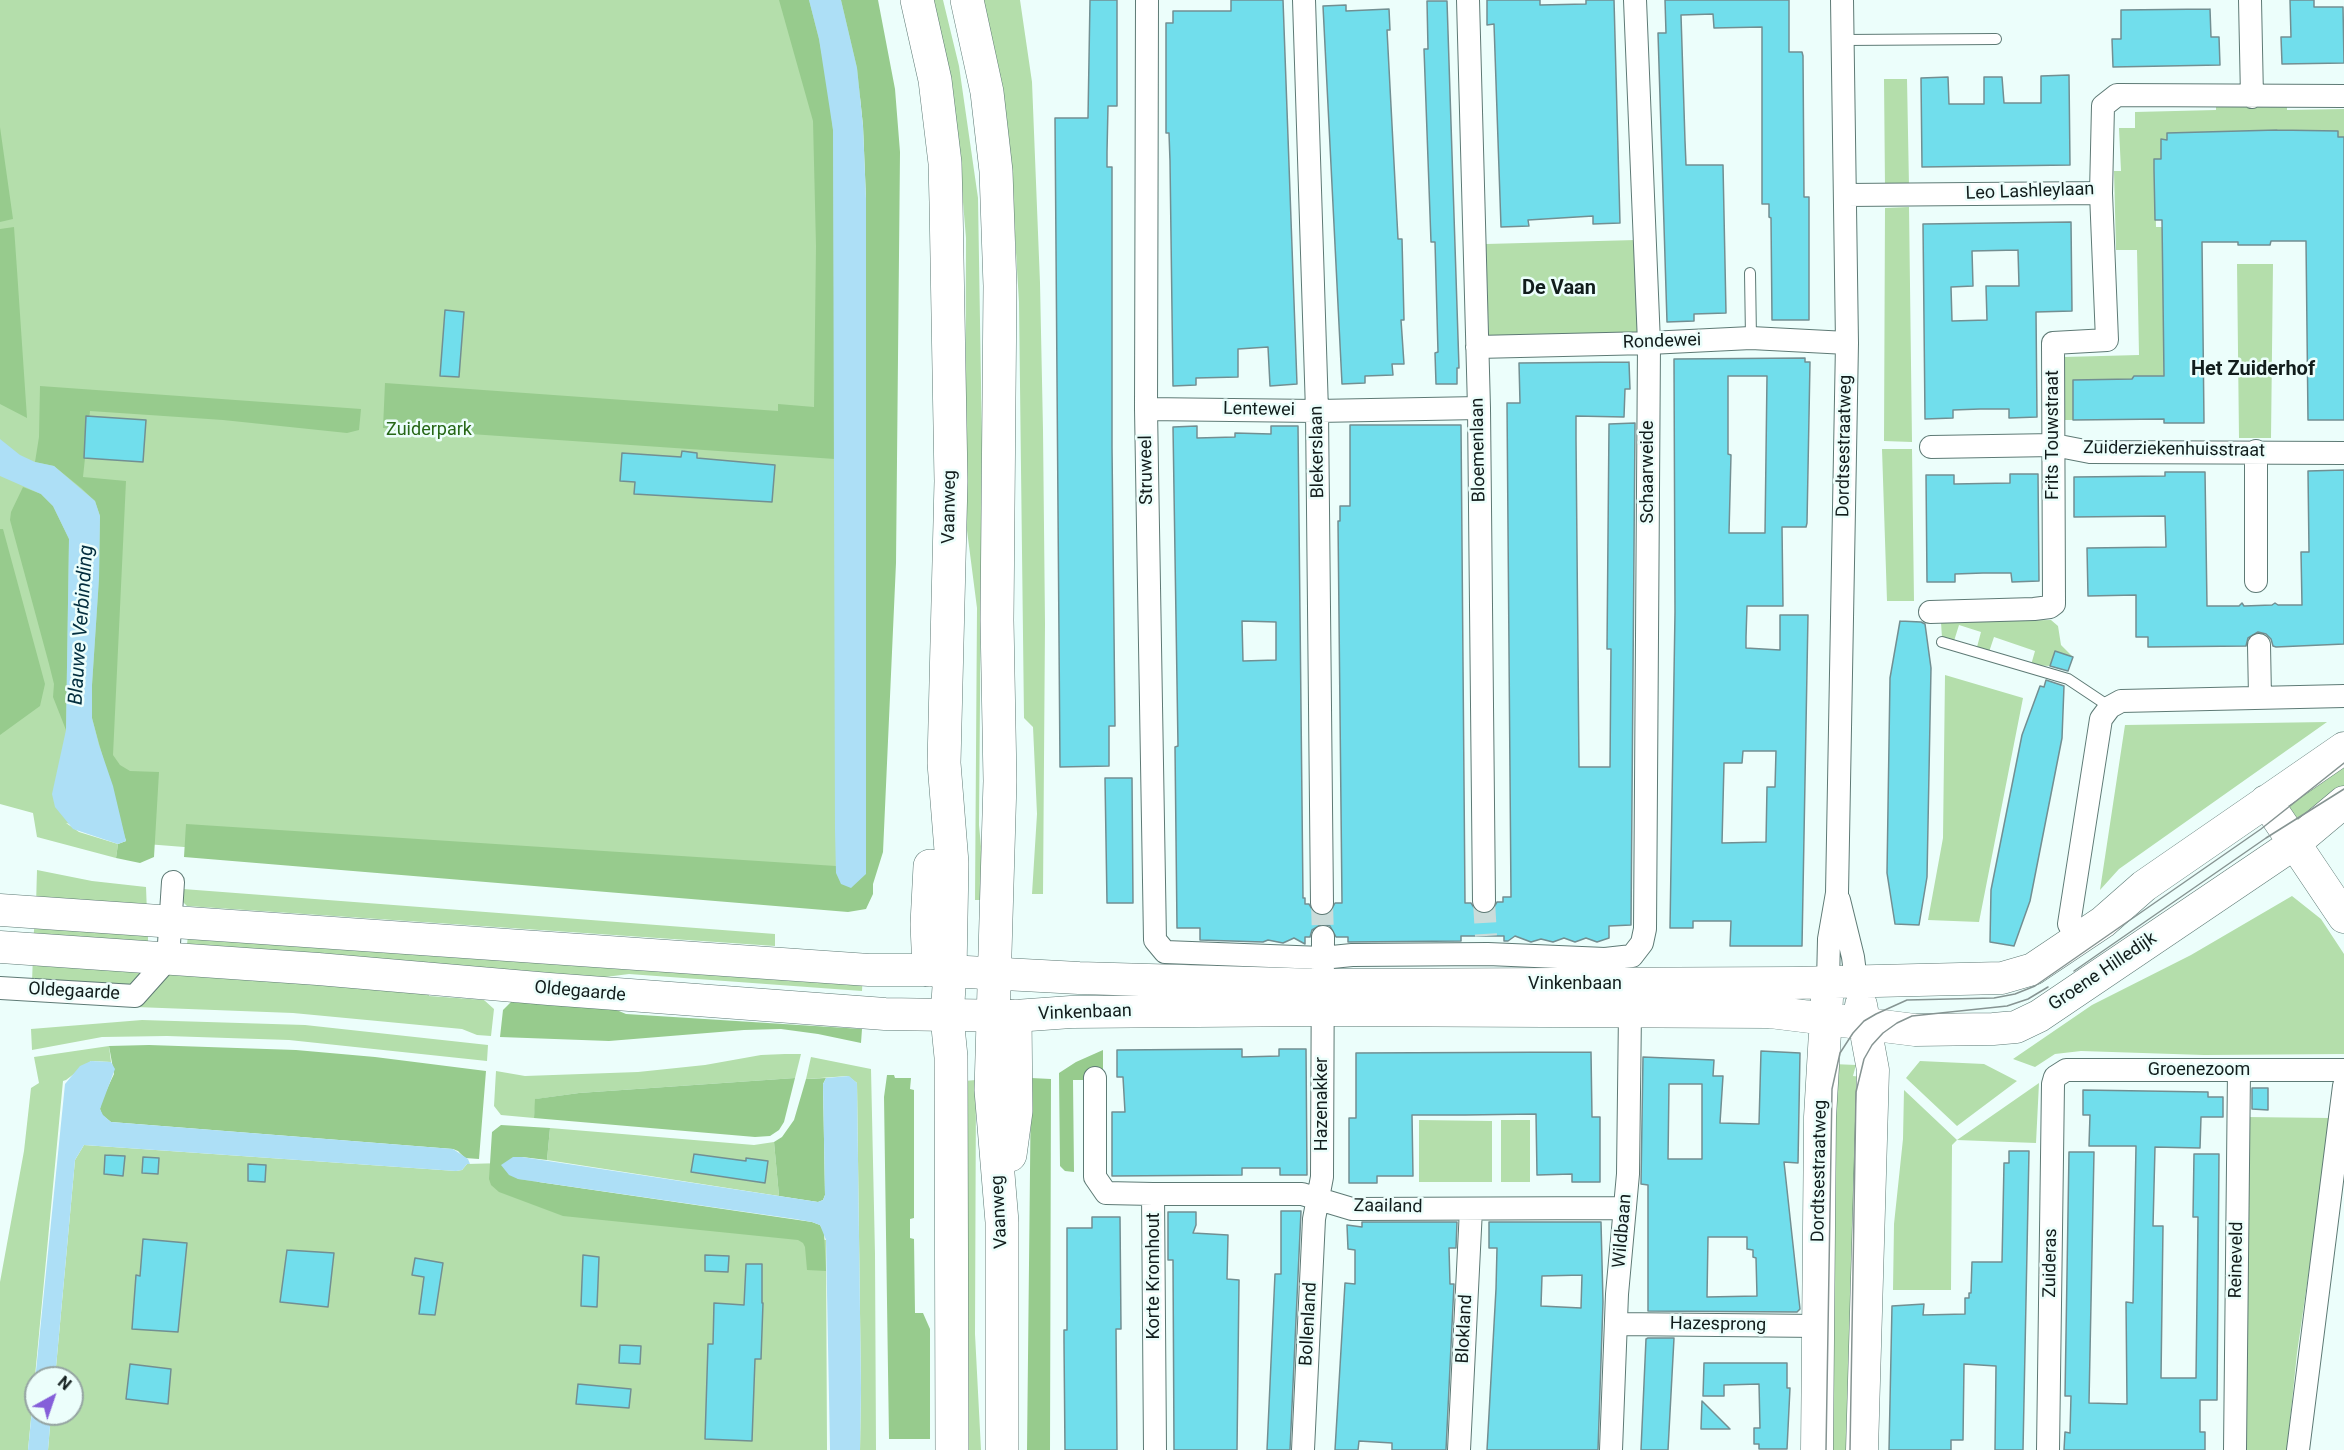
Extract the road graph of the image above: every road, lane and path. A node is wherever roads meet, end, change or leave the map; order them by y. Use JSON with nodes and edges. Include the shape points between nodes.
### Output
{"nodes":[{"id":1,"x":917,"y":0,"type":"edge"},
{"id":2,"x":967,"y":0,"type":"edge"},
{"id":3,"x":1147,"y":0,"type":"edge"},
{"id":4,"x":1304,"y":0,"type":"edge"},
{"id":5,"x":1468,"y":0,"type":"edge"},
{"id":6,"x":1635,"y":0,"type":"edge"},
{"id":7,"x":1842,"y":0,"type":"edge"},
{"id":8,"x":2250,"y":0,"type":"edge"},
{"id":9,"x":1996,"y":39,"type":"dead end"},
{"id":10,"x":1844,"y":40,"type":"junction"},
{"id":11,"x":2344,"y":96,"type":"edge"},
{"id":12,"x":2252,"y":97,"type":"junction"},
{"id":13,"x":2101,"y":193,"type":"junction"},
{"id":14,"x":1846,"y":195,"type":"junction"},
{"id":15,"x":1750,"y":273,"type":"dead end"},
{"id":16,"x":1751,"y":338,"type":"junction"},
{"id":17,"x":1649,"y":343,"type":"junction"},
{"id":18,"x":1847,"y":343,"type":"junction"},
{"id":19,"x":1477,"y":347,"type":"junction"},
{"id":20,"x":1479,"y":408,"type":"junction"},
{"id":21,"x":1146,"y":409,"type":"junction"},
{"id":22,"x":1317,"y":411,"type":"junction"},
{"id":23,"x":2054,"y":444,"type":"junction"},
{"id":24,"x":1931,"y":447,"type":"dead end"},
{"id":25,"x":2256,"y":452,"type":"junction"},
{"id":26,"x":2344,"y":453,"type":"edge"},
{"id":27,"x":2256,"y":581,"type":"dead end"},
{"id":28,"x":1930,"y":612,"type":"dead end"},
{"id":29,"x":1942,"y":642,"type":"dead end"},
{"id":30,"x":2259,"y":645,"type":"dead end"},
{"id":31,"x":2344,"y":696,"type":"edge"},
{"id":32,"x":2260,"y":697,"type":"junction"},
{"id":33,"x":2109,"y":707,"type":"junction"},
{"id":34,"x":2344,"y":748,"type":"edge"},
{"id":35,"x":2266,"y":801,"type":"junction"},
{"id":36,"x":2344,"y":802,"type":"edge"},
{"id":37,"x":2295,"y":843,"type":"junction"},
{"id":38,"x":173,"y":882,"type":"dead end"},
{"id":39,"x":1484,"y":901,"type":"tunnel mouth"},
{"id":40,"x":1322,"y":903,"type":"tunnel mouth"},
{"id":41,"x":0,"y":910,"type":"edge"},
{"id":42,"x":2344,"y":917,"type":"edge"},
{"id":43,"x":170,"y":921,"type":"junction"},
{"id":44,"x":2078,"y":939,"type":"junction"},
{"id":45,"x":1155,"y":940,"type":"joint"},
{"id":46,"x":1642,"y":943,"type":"joint"},
{"id":47,"x":0,"y":947,"type":"edge"},
{"id":48,"x":1488,"y":958,"type":"junction"},
{"id":49,"x":168,"y":959,"type":"junction"},
{"id":50,"x":1322,"y":972,"type":"junction"},
{"id":51,"x":1842,"y":981,"type":"junction"},
{"id":52,"x":939,"y":985,"type":"junction"},
{"id":53,"x":0,"y":988,"type":"edge"},
{"id":54,"x":1003,"y":1002,"type":"junction"},
{"id":55,"x":1630,"y":1011,"type":"junction"},
{"id":56,"x":1825,"y":1018,"type":"junction"},
{"id":57,"x":1865,"y":1024,"type":"junction"},
{"id":58,"x":1910,"y":1029,"type":"junction"},
{"id":59,"x":1873,"y":1070,"type":"junction"},
{"id":60,"x":2239,"y":1070,"type":"junction"},
{"id":61,"x":2344,"y":1070,"type":"edge"},
{"id":62,"x":2055,"y":1077,"type":"joint"},
{"id":63,"x":1095,"y":1078,"type":"dead end"},
{"id":64,"x":2344,"y":1086,"type":"edge"},
{"id":65,"x":1153,"y":1194,"type":"junction"},
{"id":66,"x":1320,"y":1198,"type":"junction"},
{"id":67,"x":1624,"y":1208,"type":"junction"},
{"id":68,"x":1471,"y":1209,"type":"junction"},
{"id":69,"x":1616,"y":1323,"type":"junction"},
{"id":70,"x":1819,"y":1326,"type":"junction"},
{"id":71,"x":949,"y":1445,"type":"edge"},
{"id":72,"x":1002,"y":1450,"type":"edge"},
{"id":73,"x":1155,"y":1450,"type":"edge"},
{"id":74,"x":1303,"y":1450,"type":"edge"},
{"id":75,"x":1459,"y":1450,"type":"edge"},
{"id":76,"x":1611,"y":1450,"type":"edge"},
{"id":77,"x":1817,"y":1450,"type":"edge"},
{"id":78,"x":1862,"y":1450,"type":"edge"},
{"id":79,"x":2048,"y":1450,"type":"edge"},
{"id":80,"x":2235,"y":1450,"type":"edge"},
{"id":81,"x":2298,"y":1450,"type":"edge"}],
"edges":[{"from":1,"to":52,"type":"highway","name":"Vaanweg","via":[[935,80],[945,163],[951,470],[944,763],[930,866],[927,924]]},
{"from":2,"to":54,"type":"highway","name":"Vaanweg","via":[[987,92],[996,171],[1000,286],[997,927]]},
{"from":3,"to":21,"type":"street","name":"Struweel"},
{"from":4,"to":22,"type":"street","name":"Blekerslaan"},
{"from":5,"to":19,"type":"street","name":"Bloemenlaan"},
{"from":6,"to":17,"type":"street","name":"Schaarweide"},
{"from":7,"to":10,"type":"street","name":"Dordtsestraatweg"},
{"from":8,"to":12,"type":"street"},
{"from":9,"to":10,"type":"lane"},
{"from":10,"to":14,"type":"street","name":"Dordtsestraatweg"},
{"from":11,"to":12,"type":"street","name":"Leo Lashleylaan"},
{"from":12,"to":13,"type":"street","name":"Leo Lashleylaan","via":[[2117,95],[2103,106]]},
{"from":13,"to":14,"type":"street","name":"Leo Lashleylaan"},
{"from":13,"to":23,"type":"street","name":"Frits Touwstraat","via":[[2107,340],[2053,343]]},
{"from":14,"to":18,"type":"street","name":"Dordtsestraatweg"},
{"from":15,"to":16,"type":"lane"},
{"from":16,"to":17,"type":"street","name":"Rondewei"},
{"from":16,"to":18,"type":"street","name":"Rondewei"},
{"from":17,"to":19,"type":"street","name":"Rondewei"},
{"from":17,"to":46,"type":"street","name":"Schaarweide"},
{"from":18,"to":51,"type":"street","name":"Dordtsestraatweg","via":[[1837,893],[1853,957]]},
{"from":19,"to":20,"type":"street","name":"Bloemenlaan"},
{"from":20,"to":22,"type":"street","name":"Lentewei"},
{"from":20,"to":39,"type":"street","name":"Bloemenlaan"},
{"from":21,"to":22,"type":"street","name":"Lentewei"},
{"from":21,"to":45,"type":"street","name":"Struweel"},
{"from":22,"to":40,"type":"street","name":"Blekerslaan"},
{"from":23,"to":24,"type":"street","name":"Zuiderziekenhuisstraat"},
{"from":23,"to":25,"type":"street","name":"Zuiderziekenhuisstraat","via":[[2090,452]]},
{"from":23,"to":28,"type":"street","name":"Frits Touwstraat","via":[[2054,604],[2050,608]]},
{"from":25,"to":26,"type":"street","name":"Zuiderziekenhuisstraat"},
{"from":25,"to":27,"type":"street"},
{"from":29,"to":33,"type":"lane","via":[[2068,679]]},
{"from":30,"to":32,"type":"street"},
{"from":31,"to":32,"type":"street"},
{"from":32,"to":33,"type":"street","via":[[2121,701]]},
{"from":33,"to":44,"type":"street","via":[[2101,720],[2069,924]]},
{"from":34,"to":35,"type":"street"},
{"from":35,"to":37,"type":"street"},
{"from":35,"to":44,"type":"street","via":[[2144,886]]},
{"from":36,"to":37,"type":"street","name":"Groene Hilledijk"},
{"from":37,"to":42,"type":"street"},
{"from":37,"to":58,"type":"street","name":"Groene Hilledijk","via":[[2039,1016],[2016,1026],[1993,1029]]},
{"from":38,"to":43,"type":"street"},
{"from":41,"to":43,"type":"street","name":"Oldegaarde"},
{"from":43,"to":49,"type":"street"},
{"from":43,"to":52,"type":"street","name":"Oldegaarde","via":[[846,968]]},
{"from":44,"to":51,"type":"street","via":[[2033,969],[2002,978]]},
{"from":45,"to":50,"type":"street","name":"Vinkenbaan","via":[[1166,952]]},
{"from":46,"to":48,"type":"street","name":"Vinkenbaan","via":[[1632,956],[1605,959]]},
{"from":47,"to":49,"type":"street","name":"Oldegaarde"},
{"from":48,"to":50,"type":"street","name":"Vinkenbaan"},
{"from":48,"to":51,"type":"street","name":"Vinkenbaan"},
{"from":49,"to":52,"type":"street","name":"Oldegaarde","via":[[853,1013]]},
{"from":49,"to":53,"type":"street","name":"Oldegaarde","via":[[135,996]]},
{"from":50,"to":54,"type":"street","name":"Vinkenbaan"},
{"from":50,"to":54,"type":"street","name":"Vinkenbaan","via":[[1071,1012]]},
{"from":50,"to":55,"type":"street","name":"Vinkenbaan"},
{"from":50,"to":66,"type":"street","name":"Hazenakker"},
{"from":51,"to":56,"type":"street","name":"Dordtsestraatweg"},
{"from":51,"to":57,"type":"street","name":"Dordtsestraatweg"},
{"from":52,"to":54,"type":"street","name":"Oldegaarde"},
{"from":52,"to":54,"type":"street","name":"Oldegaarde"},
{"from":52,"to":71,"type":"highway","via":[[951,1058]]},
{"from":54,"to":72,"type":"highway","name":"Vaanweg","via":[[991,1090],[1002,1222]]},
{"from":55,"to":56,"type":"street","name":"Vinkenbaan","via":[[1770,1012]]},
{"from":55,"to":67,"type":"street","name":"Wildbaan"},
{"from":56,"to":57,"type":"street","name":"Groene Hilledijk"},
{"from":56,"to":70,"type":"street","name":"Dordtsestraatweg","via":[[1820,1117]]},
{"from":57,"to":58,"type":"street","name":"Groene Hilledijk"},
{"from":57,"to":59,"type":"street","name":"Dordtsestraatweg"},
{"from":58,"to":59,"type":"street","name":"Dordtsestraatweg","via":[[1888,1045]]},
{"from":59,"to":78,"type":"street","name":"Dordtsestraatweg"},
{"from":60,"to":61,"type":"street","name":"Groenezoom"},
{"from":60,"to":62,"type":"street","name":"Groenezoom","via":[[2066,1070]]},
{"from":60,"to":80,"type":"street","name":"Reineveld"},
{"from":62,"to":79,"type":"street","name":"Zuideras"},
{"from":63,"to":65,"type":"street","name":"Korte Kromhout","via":[[1095,1177],[1106,1193]]},
{"from":64,"to":81,"type":"street"},
{"from":65,"to":66,"type":"street","name":"Zaailand","via":[[1302,1194]]},
{"from":65,"to":73,"type":"street","name":"Korte Kromhout"},
{"from":66,"to":68,"type":"street","name":"Zaailand","via":[[1352,1209]]},
{"from":66,"to":74,"type":"street","name":"Bollenland","via":[[1314,1219]]},
{"from":67,"to":68,"type":"street","name":"Zaailand"},
{"from":67,"to":69,"type":"street","name":"Wildbaan"},
{"from":68,"to":75,"type":"street","name":"Blokland"},
{"from":69,"to":70,"type":"street","name":"Hazesprong"},
{"from":69,"to":76,"type":"street","name":"Wildbaan"},
{"from":70,"to":77,"type":"street","name":"Dordtsestraatweg"}]}
